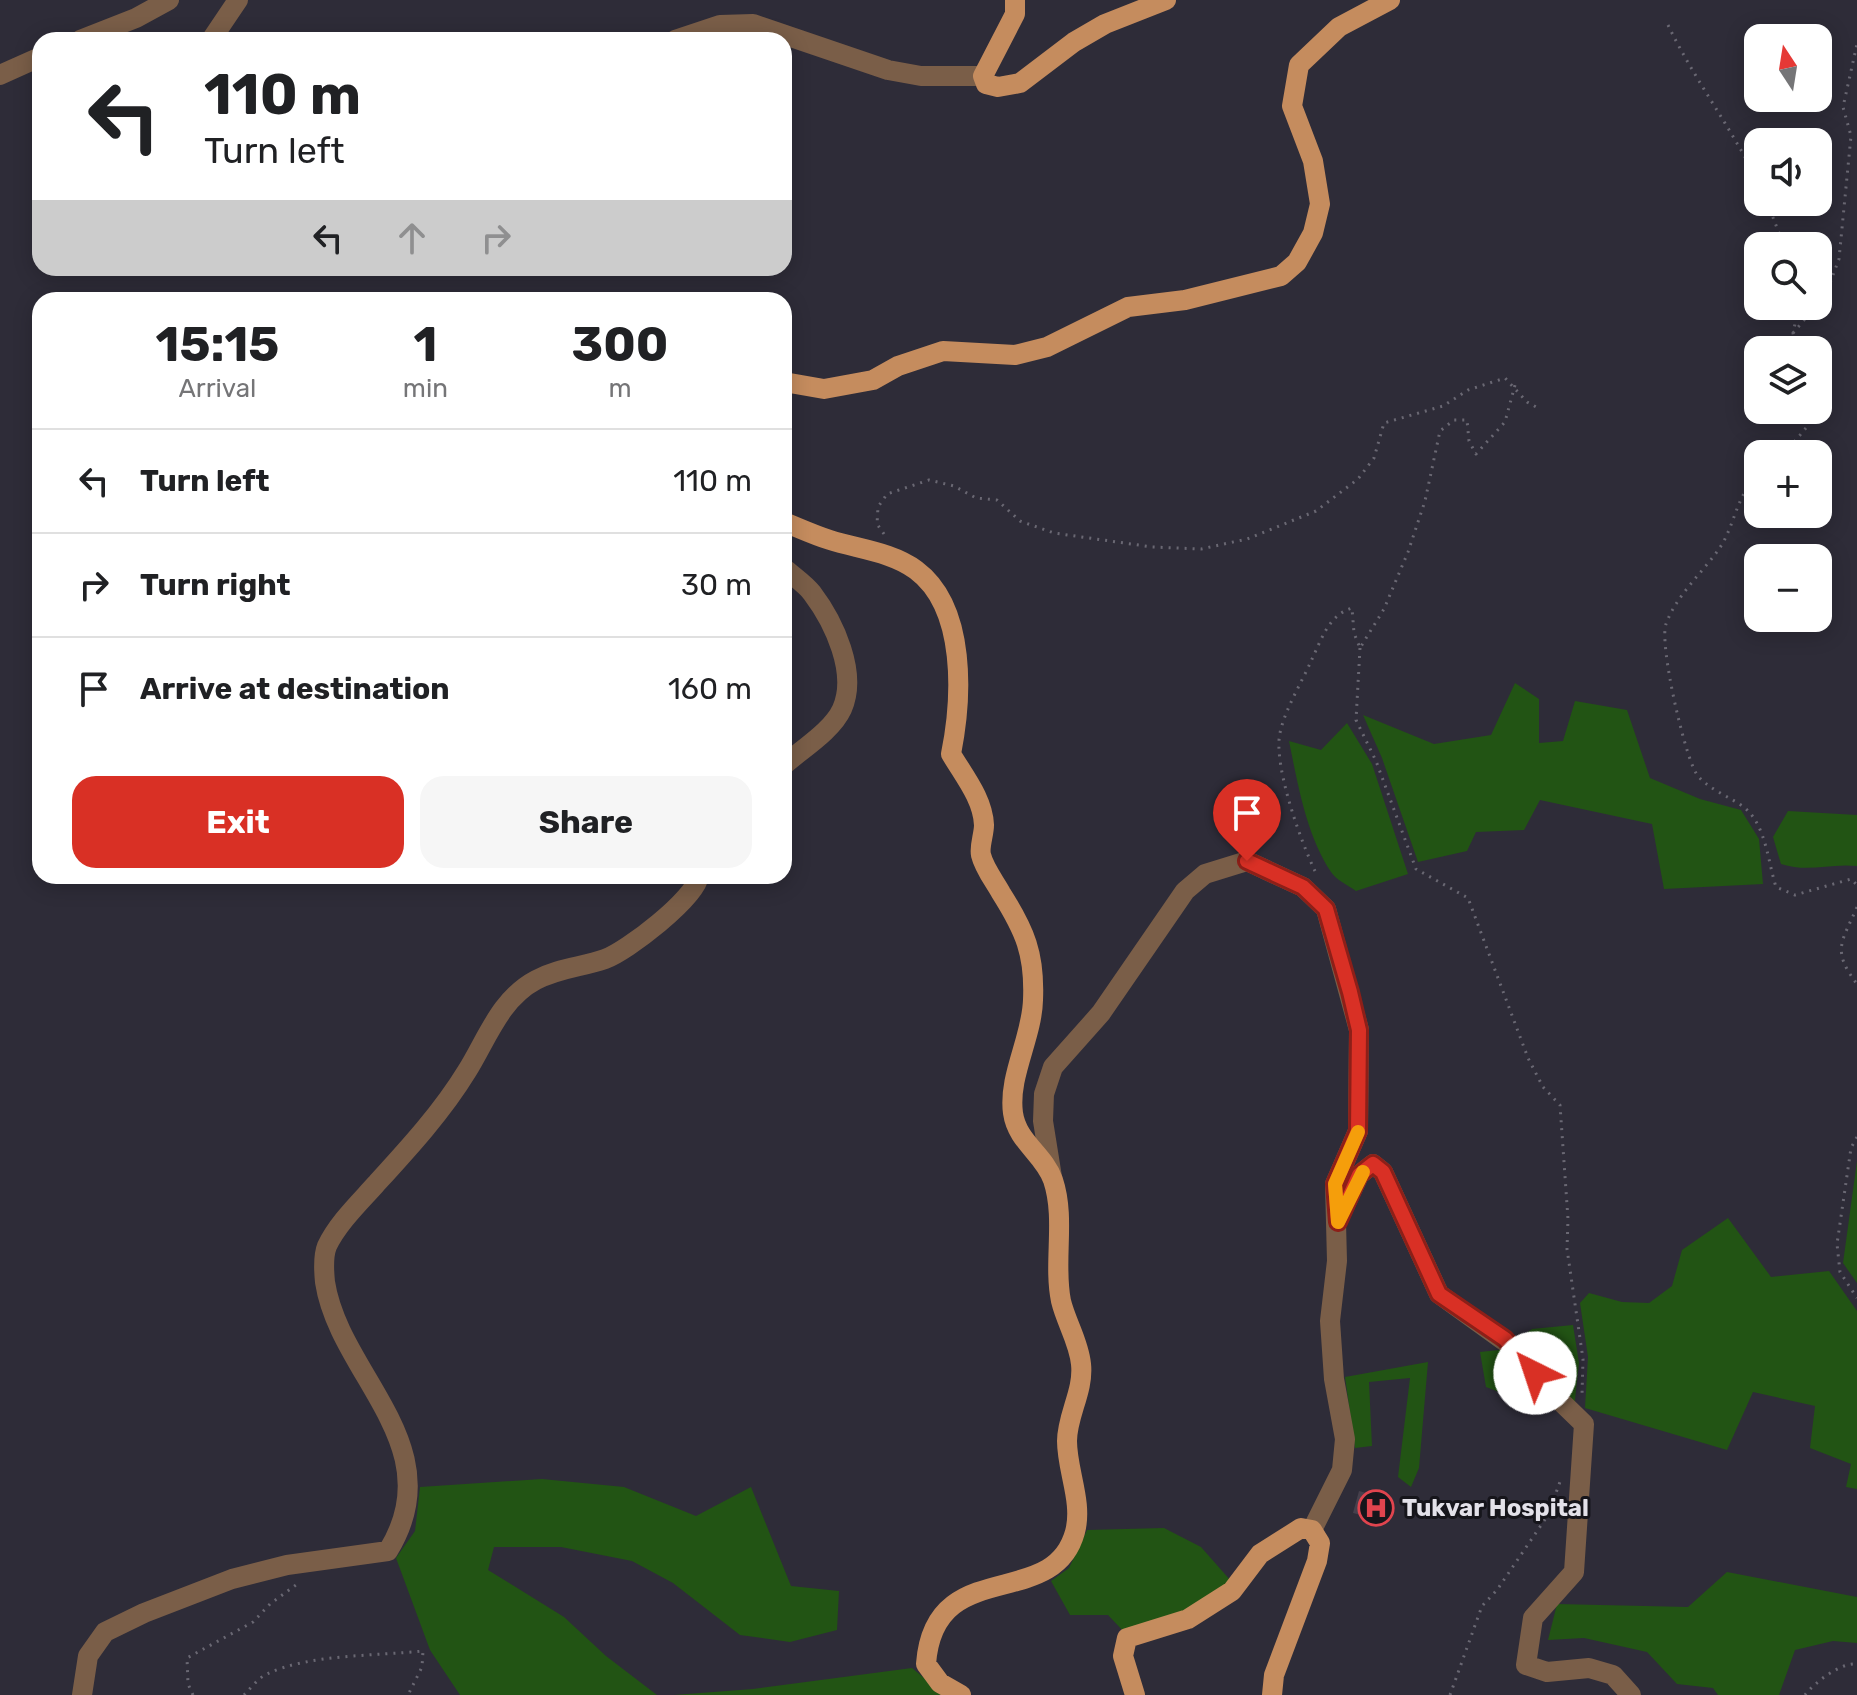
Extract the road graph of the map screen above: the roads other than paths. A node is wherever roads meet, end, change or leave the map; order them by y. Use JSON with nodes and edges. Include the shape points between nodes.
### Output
{"nodes":[{"id":1,"x":169,"y":0,"type":"edge"},
{"id":2,"x":238,"y":0,"type":"edge"},
{"id":3,"x":1015,"y":0,"type":"edge"},
{"id":4,"x":1166,"y":0,"type":"edge"},
{"id":5,"x":1390,"y":0,"type":"edge"},
{"id":6,"x":100,"y":32,"type":"edge"},
{"id":7,"x":216,"y":32,"type":"edge"},
{"id":8,"x":699,"y":32,"type":"edge"},
{"id":9,"x":776,"y":32,"type":"edge"},
{"id":10,"x":792,"y":37,"type":"edge"},
{"id":11,"x":32,"y":61,"type":"edge"},
{"id":12,"x":0,"y":75,"type":"edge"},
{"id":13,"x":983,"y":76,"type":"junction"},
{"id":14,"x":792,"y":383,"type":"edge"},
{"id":15,"x":792,"y":525,"type":"edge"},
{"id":16,"x":792,"y":575,"type":"edge"},
{"id":17,"x":792,"y":758,"type":"edge"},
{"id":18,"x":697,"y":884,"type":"edge"},
{"id":19,"x":1053,"y":1179,"type":"junction"},
{"id":20,"x":1338,"y":1222,"type":"junction"},
{"id":21,"x":1312,"y":1530,"type":"junction"},
{"id":22,"x":82,"y":1695,"type":"edge"},
{"id":23,"x":961,"y":1695,"type":"edge"},
{"id":24,"x":1135,"y":1695,"type":"edge"},
{"id":25,"x":1272,"y":1695,"type":"edge"},
{"id":26,"x":1631,"y":1695,"type":"edge"}],
"edges":[{"from":1,"to":6,"type":"street"},
{"from":2,"to":7,"type":"street"},
{"from":3,"to":13,"type":"main road","via":[[1015,14]]},
{"from":4,"to":13,"type":"main road","via":[[1105,24],[1020,83],[998,87],[986,84]]},
{"from":5,"to":14,"type":"main road","via":[[1339,27],[1299,65],[1292,106],[1313,161],[1320,204],[1313,233],[1297,262],[1281,276],[1185,300],[1128,307],[1047,347],[1015,355],[943,351],[873,380],[824,389]]},
{"from":8,"to":9,"type":"street","via":[[753,24]]},
{"from":10,"to":13,"type":"street","via":[[888,70]]},
{"from":11,"to":12,"type":"street"},
{"from":15,"to":19,"type":"main road","via":[[894,559],[936,588],[957,663],[957,725],[951,754],[979,802],[984,825],[981,855],[1032,953],[1033,1002],[1013,1112],[1020,1137]]},
{"from":16,"to":17,"type":"street","via":[[811,592],[843,653],[847,682],[842,709]]},
{"from":18,"to":22,"type":"street","via":[[678,906],[608,958],[533,981],[502,1008],[466,1073],[326,1248],[328,1303],[339,1333],[380,1396],[405,1466],[408,1497],[403,1527],[388,1551],[287,1565],[232,1579],[105,1632],[88,1656]]},
{"from":19,"to":20,"type":"street","via":[[1043,1121],[1053,1067],[1101,1013],[1185,891],[1205,874],[1247,861],[1303,887],[1326,909],[1350,992],[1360,1042],[1358,1131],[1335,1184]]},
{"from":19,"to":23,"type":"main road","via":[[1061,1300],[1081,1365],[1067,1441],[1075,1531],[1063,1556],[1040,1576],[980,1588],[938,1619],[926,1664],[940,1683]]},
{"from":20,"to":21,"type":"street","via":[[1330,1321],[1345,1439],[1342,1470]]},
{"from":20,"to":26,"type":"street","via":[[1359,1175],[1373,1164],[1383,1172],[1439,1294],[1518,1351],[1584,1424],[1574,1572],[1533,1618],[1526,1665],[1547,1672],[1589,1668],[1613,1675]]},
{"from":21,"to":24,"type":"main road","via":[[1301,1528],[1260,1554],[1232,1591],[1188,1619],[1127,1638],[1123,1656]]},
{"from":21,"to":25,"type":"main road","via":[[1320,1543],[1317,1561],[1274,1675]]}]}
